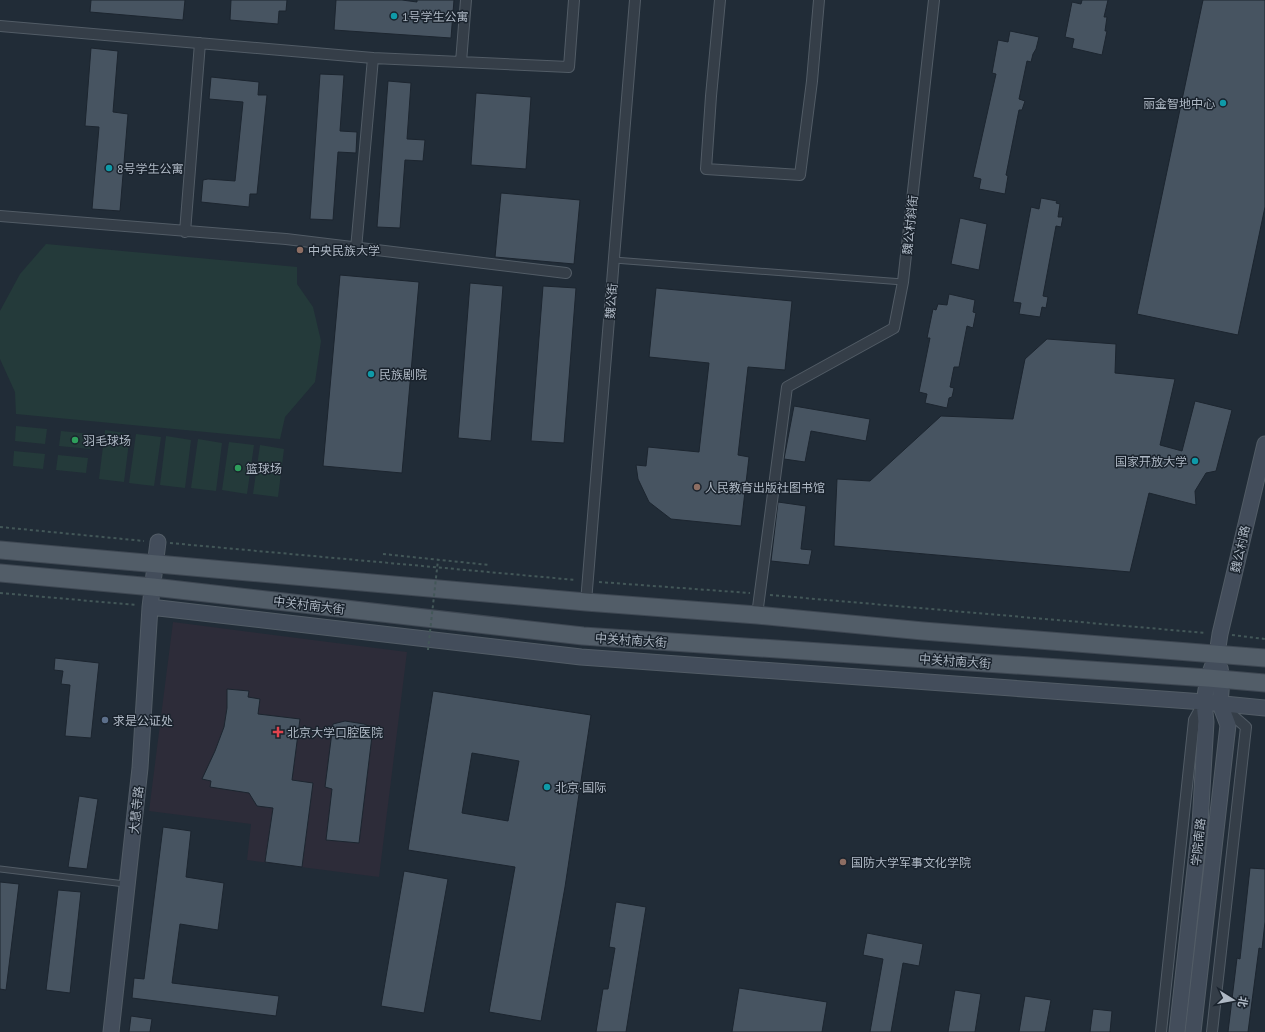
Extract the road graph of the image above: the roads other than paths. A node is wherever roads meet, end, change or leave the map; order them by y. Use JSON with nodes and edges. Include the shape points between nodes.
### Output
{"nodes":[{"id":1,"x":466,"y":0,"type":"edge"},
{"id":2,"x":574,"y":0,"type":"edge"},
{"id":3,"x":635,"y":0,"type":"edge"},
{"id":4,"x":720,"y":0,"type":"edge"},
{"id":5,"x":819,"y":0,"type":"edge"},
{"id":6,"x":934,"y":0,"type":"edge"},
{"id":7,"x":0,"y":26,"type":"edge"},
{"id":8,"x":200,"y":43,"type":"junction"},
{"id":9,"x":372,"y":58,"type":"junction"},
{"id":10,"x":461,"y":62,"type":"junction"},
{"id":11,"x":0,"y":216,"type":"edge"},
{"id":12,"x":185,"y":232,"type":"junction"},
{"id":13,"x":356,"y":248,"type":"junction"},
{"id":14,"x":614,"y":260,"type":"junction"},
{"id":15,"x":566,"y":273,"type":"dead end"},
{"id":16,"x":903,"y":282,"type":"junction"},
{"id":17,"x":1265,"y":444,"type":"edge"},
{"id":18,"x":158,"y":542,"type":"road end"},
{"id":19,"x":0,"y":550,"type":"edge"},
{"id":20,"x":156,"y":565,"type":"junction"},
{"id":21,"x":0,"y":573,"type":"edge"},
{"id":22,"x":153,"y":587,"type":"junction"},
{"id":23,"x":586,"y":602,"type":"junction"},
{"id":24,"x":150,"y":607,"type":"junction"},
{"id":25,"x":757,"y":615,"type":"junction"},
{"id":26,"x":1217,"y":654,"type":"junction"},
{"id":27,"x":1265,"y":658,"type":"edge"},
{"id":28,"x":1215,"y":678,"type":"junction"},
{"id":29,"x":1265,"y":683,"type":"edge"},
{"id":30,"x":1204,"y":702,"type":"junction"},
{"id":31,"x":1220,"y":704,"type":"junction"},
{"id":32,"x":1265,"y":708,"type":"edge"},
{"id":33,"x":0,"y":869,"type":"edge"},
{"id":34,"x":128,"y":884,"type":"junction"},
{"id":35,"x":111,"y":1032,"type":"edge"},
{"id":36,"x":1161,"y":1032,"type":"edge"},
{"id":37,"x":1177,"y":1032,"type":"edge"},
{"id":38,"x":1193,"y":1032,"type":"edge"},
{"id":39,"x":1212,"y":1032,"type":"edge"}],
"edges":[{"from":1,"to":10,"type":"street"},
{"from":2,"to":10,"type":"street","via":[[569,67]]},
{"from":3,"to":14,"type":"street","name":"魏公街"},
{"from":4,"to":5,"type":"street","via":[[706,169],[800,175]]},
{"from":6,"to":16,"type":"street","name":"魏公村斜街"},
{"from":7,"to":8,"type":"street"},
{"from":8,"to":9,"type":"street"},
{"from":8,"to":12,"type":"street"},
{"from":9,"to":10,"type":"street"},
{"from":9,"to":13,"type":"street"},
{"from":11,"to":12,"type":"street"},
{"from":12,"to":13,"type":"street","via":[[286,239]]},
{"from":13,"to":15,"type":"street"},
{"from":14,"to":16,"type":"lane"},
{"from":14,"to":23,"type":"street","name":"魏公街"},
{"from":16,"to":25,"type":"street","name":"魏公村斜街","via":[[894,328],[787,387]]},
{"from":17,"to":26,"type":"street","name":"魏公村路"},
{"from":18,"to":20,"type":"street","name":"大慧寺路"},
{"from":19,"to":20,"type":"main road"},
{"from":20,"to":22,"type":"street","name":"大慧寺路"},
{"from":20,"to":23,"type":"main road"},
{"from":21,"to":22,"type":"main road","name":"中关村南大街"},
{"from":22,"to":24,"type":"street","name":"大慧寺路"},
{"from":22,"to":28,"type":"main road","name":"中关村南大街","via":[[583,636]]},
{"from":23,"to":25,"type":"main road"},
{"from":24,"to":30,"type":"street","name":"中关村南大街","via":[[581,657]]},
{"from":24,"to":34,"type":"street","name":"大慧寺路","via":[[140,768]]},
{"from":25,"to":26,"type":"main road"},
{"from":26,"to":27,"type":"main road"},
{"from":26,"to":28,"type":"street","name":"魏公村路"},
{"from":28,"to":29,"type":"main road","name":"中关村南大街"},
{"from":28,"to":30,"type":"street","name":"学院南路"},
{"from":28,"to":31,"type":"street","name":"学院南路"},
{"from":30,"to":31,"type":"street","name":"中关村南大街"},
{"from":30,"to":36,"type":"street","via":[[1194,720]]},
{"from":30,"to":37,"type":"street","name":"学院南路","via":[[1206,722],[1200,824]]},
{"from":31,"to":32,"type":"street","name":"中关村南大街"},
{"from":31,"to":38,"type":"street","name":"学院南路","via":[[1228,725]]},
{"from":31,"to":39,"type":"street","via":[[1246,727]]},
{"from":33,"to":34,"type":"lane"},
{"from":34,"to":35,"type":"street","name":"大慧寺路"}]}
